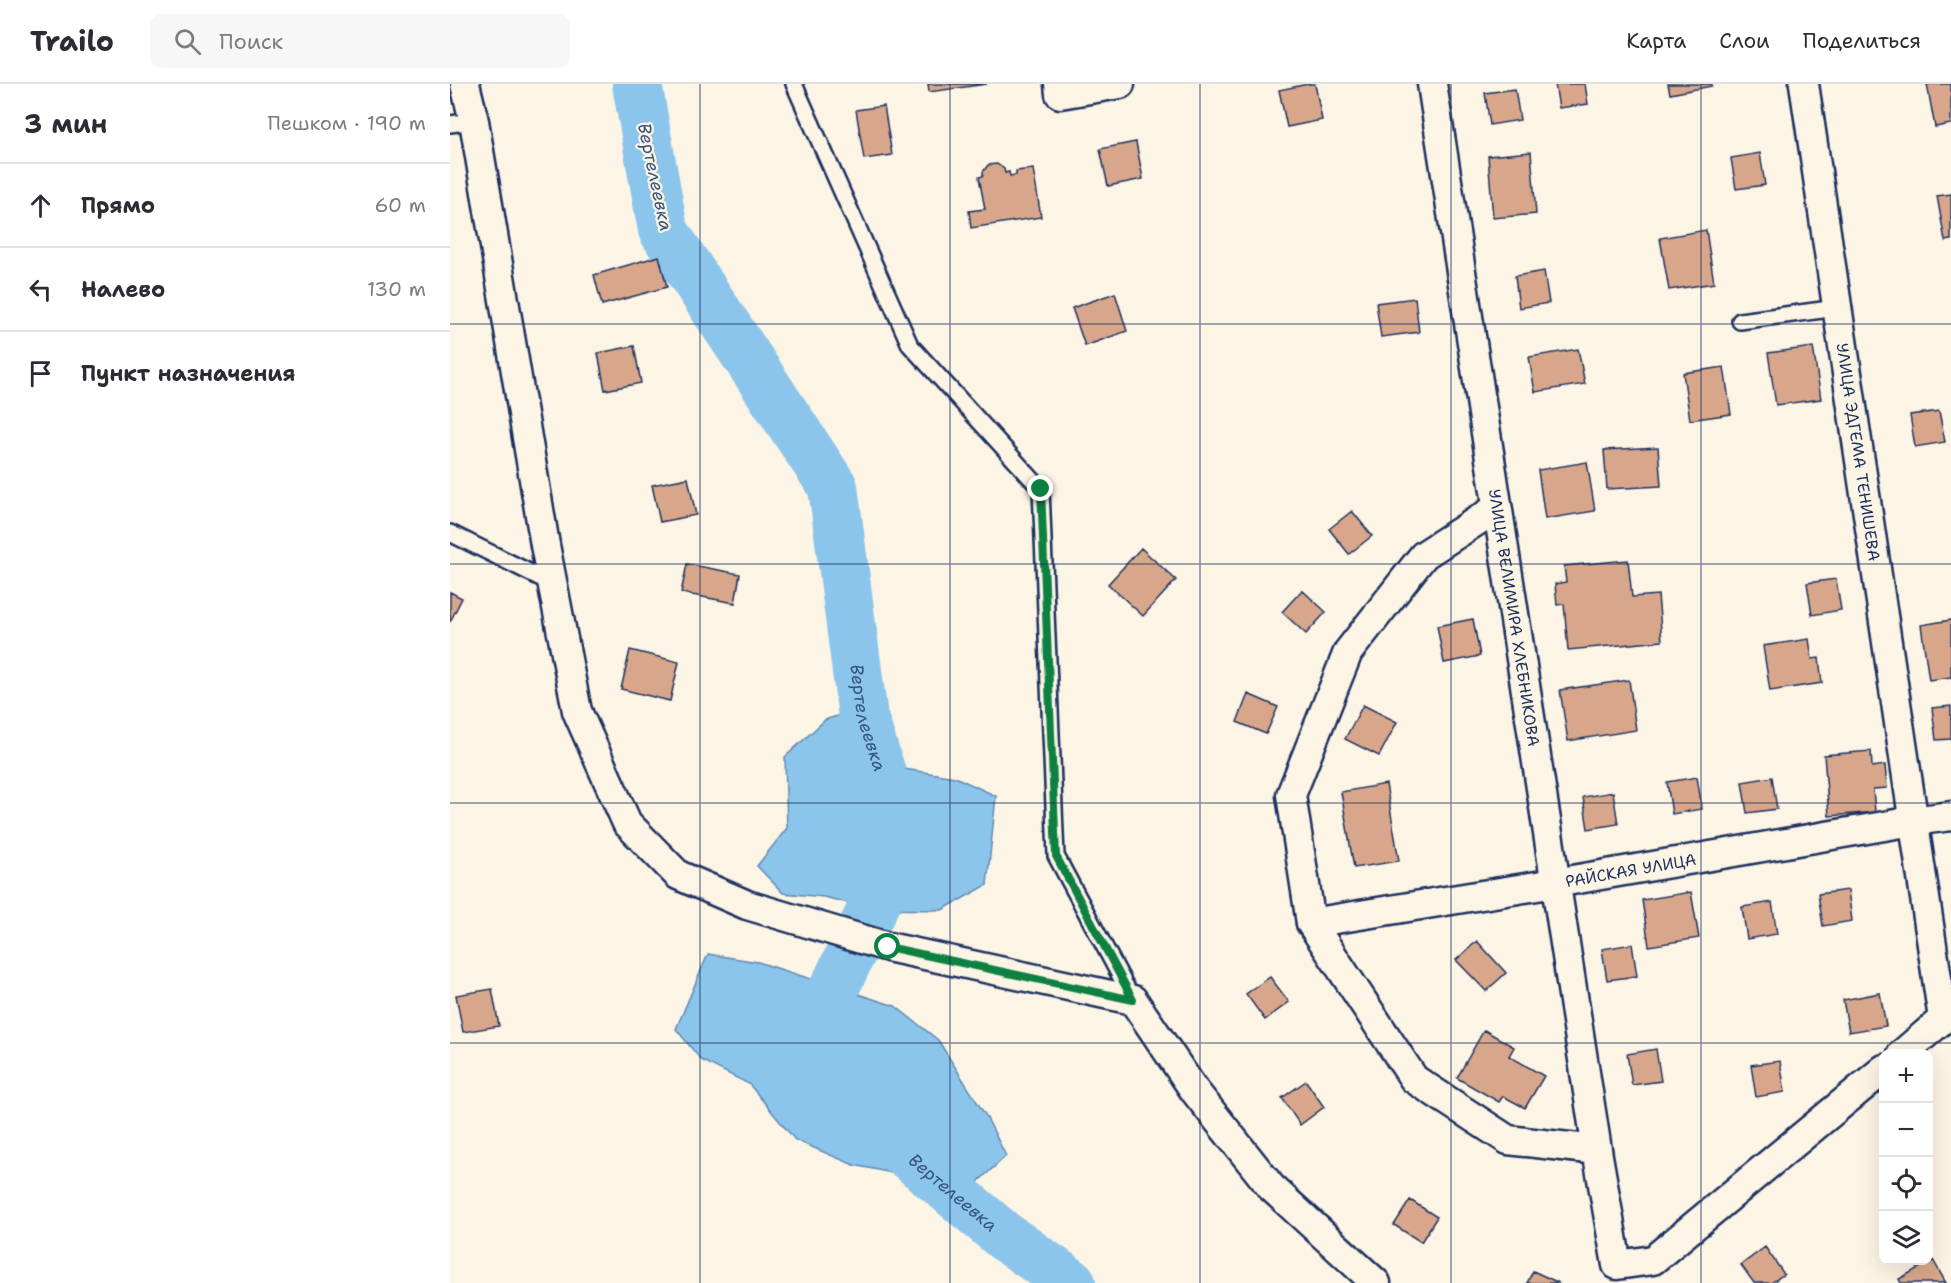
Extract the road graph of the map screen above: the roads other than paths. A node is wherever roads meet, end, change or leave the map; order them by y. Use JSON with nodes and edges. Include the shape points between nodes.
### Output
{"nodes":[{"id":1,"x":465,"y":84,"type":"edge"},
{"id":2,"x":794,"y":84,"type":"edge"},
{"id":3,"x":1059,"y":84,"type":"edge"},
{"id":4,"x":1120,"y":84,"type":"edge"},
{"id":5,"x":1432,"y":84,"type":"edge"},
{"id":6,"x":1804,"y":84,"type":"edge"},
{"id":7,"x":462,"y":123,"type":"edge"},
{"id":8,"x":1837,"y":308,"type":"junction"},
{"id":9,"x":1740,"y":321,"type":"dead end"},
{"id":10,"x":1497,"y":508,"type":"junction"},
{"id":11,"x":450,"y":533,"type":"edge"},
{"id":12,"x":553,"y":585,"type":"junction"},
{"id":13,"x":1951,"y":816,"type":"edge"},
{"id":14,"x":1913,"y":821,"type":"junction"},
{"id":15,"x":1555,"y":883,"type":"junction"},
{"id":16,"x":1311,"y":923,"type":"junction"},
{"id":17,"x":1133,"y":1000,"type":"junction"},
{"id":18,"x":1907,"y":1049,"type":"edge"},
{"id":19,"x":1879,"y":1073,"type":"edge"},
{"id":20,"x":1597,"y":1150,"type":"junction"},
{"id":21,"x":1376,"y":1283,"type":"edge"}],
"edges":[{"from":1,"to":7,"type":"street"},
{"from":2,"to":17,"type":"lane","via":[[910,345],[1041,489],[1056,856]]},
{"from":3,"to":4,"type":"street","via":[[1060,94]]},
{"from":5,"to":10,"type":"street","name":"УЛИЦА ВЕЛИМИРА ХЛЕБНИКОВА"},
{"from":6,"to":8,"type":"street","name":"УЛИЦА ЭДГЕМА ТЕНИШЕВА"},
{"from":7,"to":12,"type":"street"},
{"from":8,"to":9,"type":"lane"},
{"from":8,"to":14,"type":"street","name":"УЛИЦА ЭДГЕМА ТЕНИШЕВА"},
{"from":10,"to":15,"type":"street","name":"УЛИЦА ВЕЛИМИРА ХЛЕБНИКОВА"},
{"from":10,"to":16,"type":"street","via":[[1424,555],[1348,652],[1291,795]]},
{"from":11,"to":12,"type":"lane"},
{"from":12,"to":17,"type":"street","via":[[577,711],[627,823],[678,876],[747,905],[888,947]]},
{"from":13,"to":14,"type":"street","name":"РАЙСКАЯ УЛИЦА"},
{"from":14,"to":15,"type":"street","name":"РАЙСКАЯ УЛИЦА"},
{"from":14,"to":18,"type":"street","name":"УЛИЦА ЭДГЕМА ТЕНИШЕВА","via":[[1943,1019]]},
{"from":15,"to":16,"type":"street","name":"РАЙСКАЯ УЛИЦА"},
{"from":15,"to":20,"type":"street","name":"УЛИЦА ВЕЛИМИРА ХЛЕБНИКОВА"},
{"from":16,"to":20,"type":"street","via":[[1414,1079],[1508,1140]]},
{"from":17,"to":21,"type":"street","via":[[1194,1090],[1271,1187]]},
{"from":19,"to":20,"type":"street","name":"УЛИЦА ВЕЛИМИРА ХЛЕБНИКОВА","via":[[1653,1260],[1617,1264]]}]}
